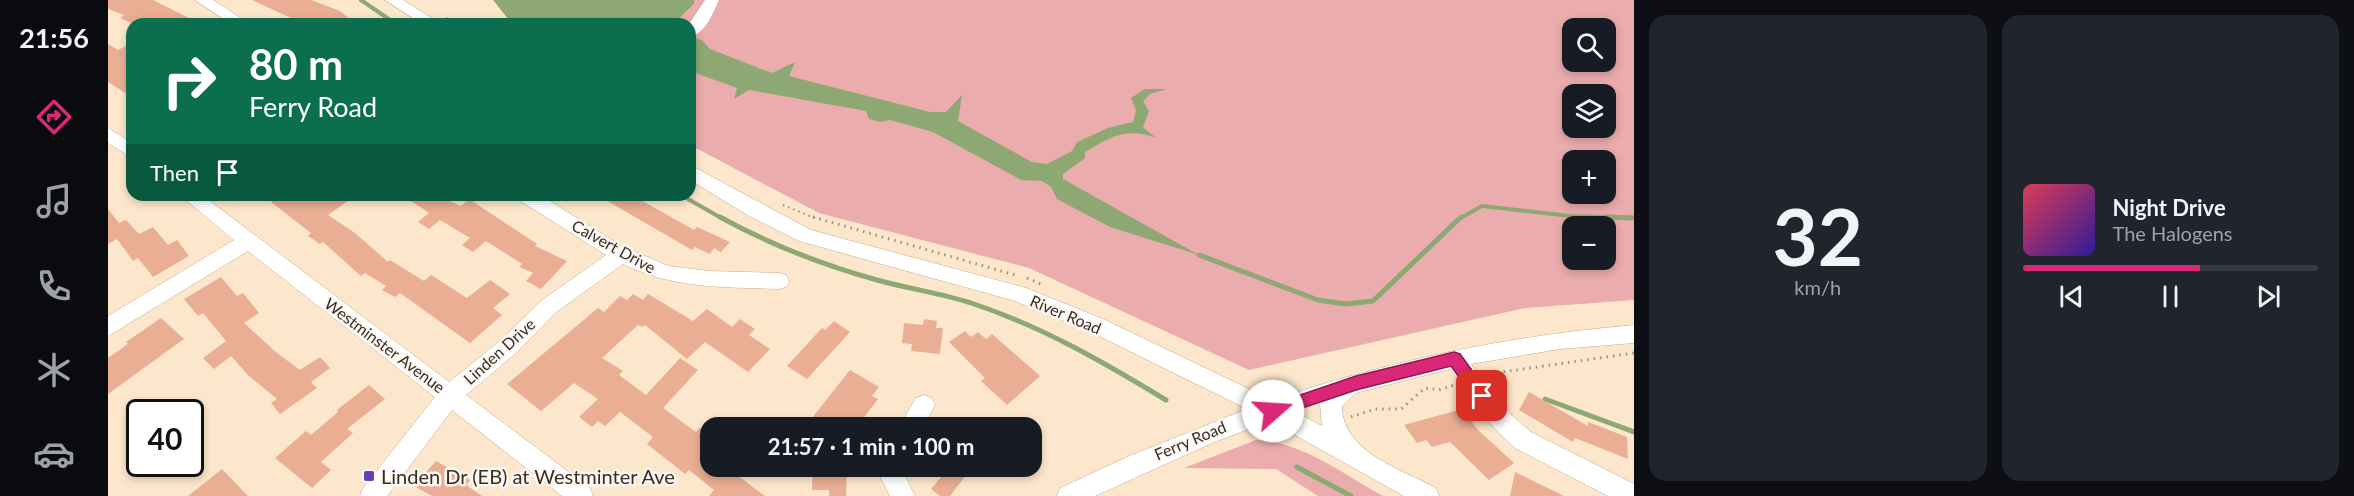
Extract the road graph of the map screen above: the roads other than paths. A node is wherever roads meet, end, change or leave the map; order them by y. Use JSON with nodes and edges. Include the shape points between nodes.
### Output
{"nodes":[{"id":1,"x":202,"y":0,"type":"edge"},
{"id":2,"x":392,"y":0,"type":"edge"},
{"id":3,"x":712,"y":0,"type":"edge"},
{"id":4,"x":233,"y":18,"type":"edge"},
{"id":5,"x":423,"y":18,"type":"edge"},
{"id":6,"x":696,"y":26,"type":"edge"},
{"id":7,"x":108,"y":134,"type":"edge"},
{"id":8,"x":126,"y":148,"type":"edge"},
{"id":9,"x":696,"y":176,"type":"edge"},
{"id":10,"x":197,"y":201,"type":"edge"},
{"id":11,"x":536,"y":201,"type":"edge"},
{"id":12,"x":249,"y":240,"type":"junction"},
{"id":13,"x":623,"y":254,"type":"junction"},
{"id":14,"x":779,"y":281,"type":"dead end"},
{"id":15,"x":108,"y":327,"type":"edge"},
{"id":16,"x":1634,"y":334,"type":"edge"},
{"id":17,"x":1454,"y":358,"type":"junction"},
{"id":18,"x":1356,"y":383,"type":"junction"},
{"id":19,"x":451,"y":394,"type":"junction"},
{"id":20,"x":924,"y":405,"type":"dead end"},
{"id":21,"x":1273,"y":411,"type":"junction"},
{"id":22,"x":916,"y":417,"type":"edge"},
{"id":23,"x":1361,"y":459,"type":"junction"},
{"id":24,"x":893,"y":477,"type":"edge"},
{"id":25,"x":372,"y":496,"type":"edge"},
{"id":26,"x":581,"y":496,"type":"edge"},
{"id":27,"x":903,"y":496,"type":"edge"},
{"id":28,"x":1069,"y":496,"type":"edge"},
{"id":29,"x":1427,"y":496,"type":"edge"},
{"id":30,"x":1632,"y":496,"type":"edge"}],
"edges":[{"from":1,"to":4,"type":"street"},
{"from":2,"to":5,"type":"street"},
{"from":3,"to":6,"type":"street"},
{"from":7,"to":8,"type":"street"},
{"from":9,"to":21,"type":"street","name":"River Road","via":[[806,236],[1019,294],[1096,325]]},
{"from":10,"to":12,"type":"street","name":"Westminster Avenue"},
{"from":11,"to":13,"type":"street","name":"Calvert Drive"},
{"from":12,"to":15,"type":"street"},
{"from":12,"to":19,"type":"street","name":"Westminster Avenue"},
{"from":13,"to":14,"type":"street","name":"Calvert Drive","via":[[672,275]]},
{"from":13,"to":19,"type":"street","name":"Linden Drive","via":[[548,308]]},
{"from":16,"to":17,"type":"street","name":"Ferry Road","via":[[1572,337]]},
{"from":17,"to":18,"type":"street","name":"Ferry Road"},
{"from":17,"to":30,"type":"street","via":[[1502,421],[1523,440]]},
{"from":18,"to":21,"type":"street","name":"Ferry Road"},
{"from":18,"to":23,"type":"street","via":[[1331,401],[1329,416],[1337,435]]},
{"from":19,"to":25,"type":"street","name":"Linden Drive"},
{"from":19,"to":26,"type":"street","name":"Westminster Avenue"},
{"from":20,"to":22,"type":"street"},
{"from":21,"to":23,"type":"street","name":"River Road"},
{"from":21,"to":28,"type":"street","name":"Ferry Road","via":[[1231,423]]},
{"from":23,"to":29,"type":"street","name":"River Road"},
{"from":24,"to":27,"type":"street"}]}
